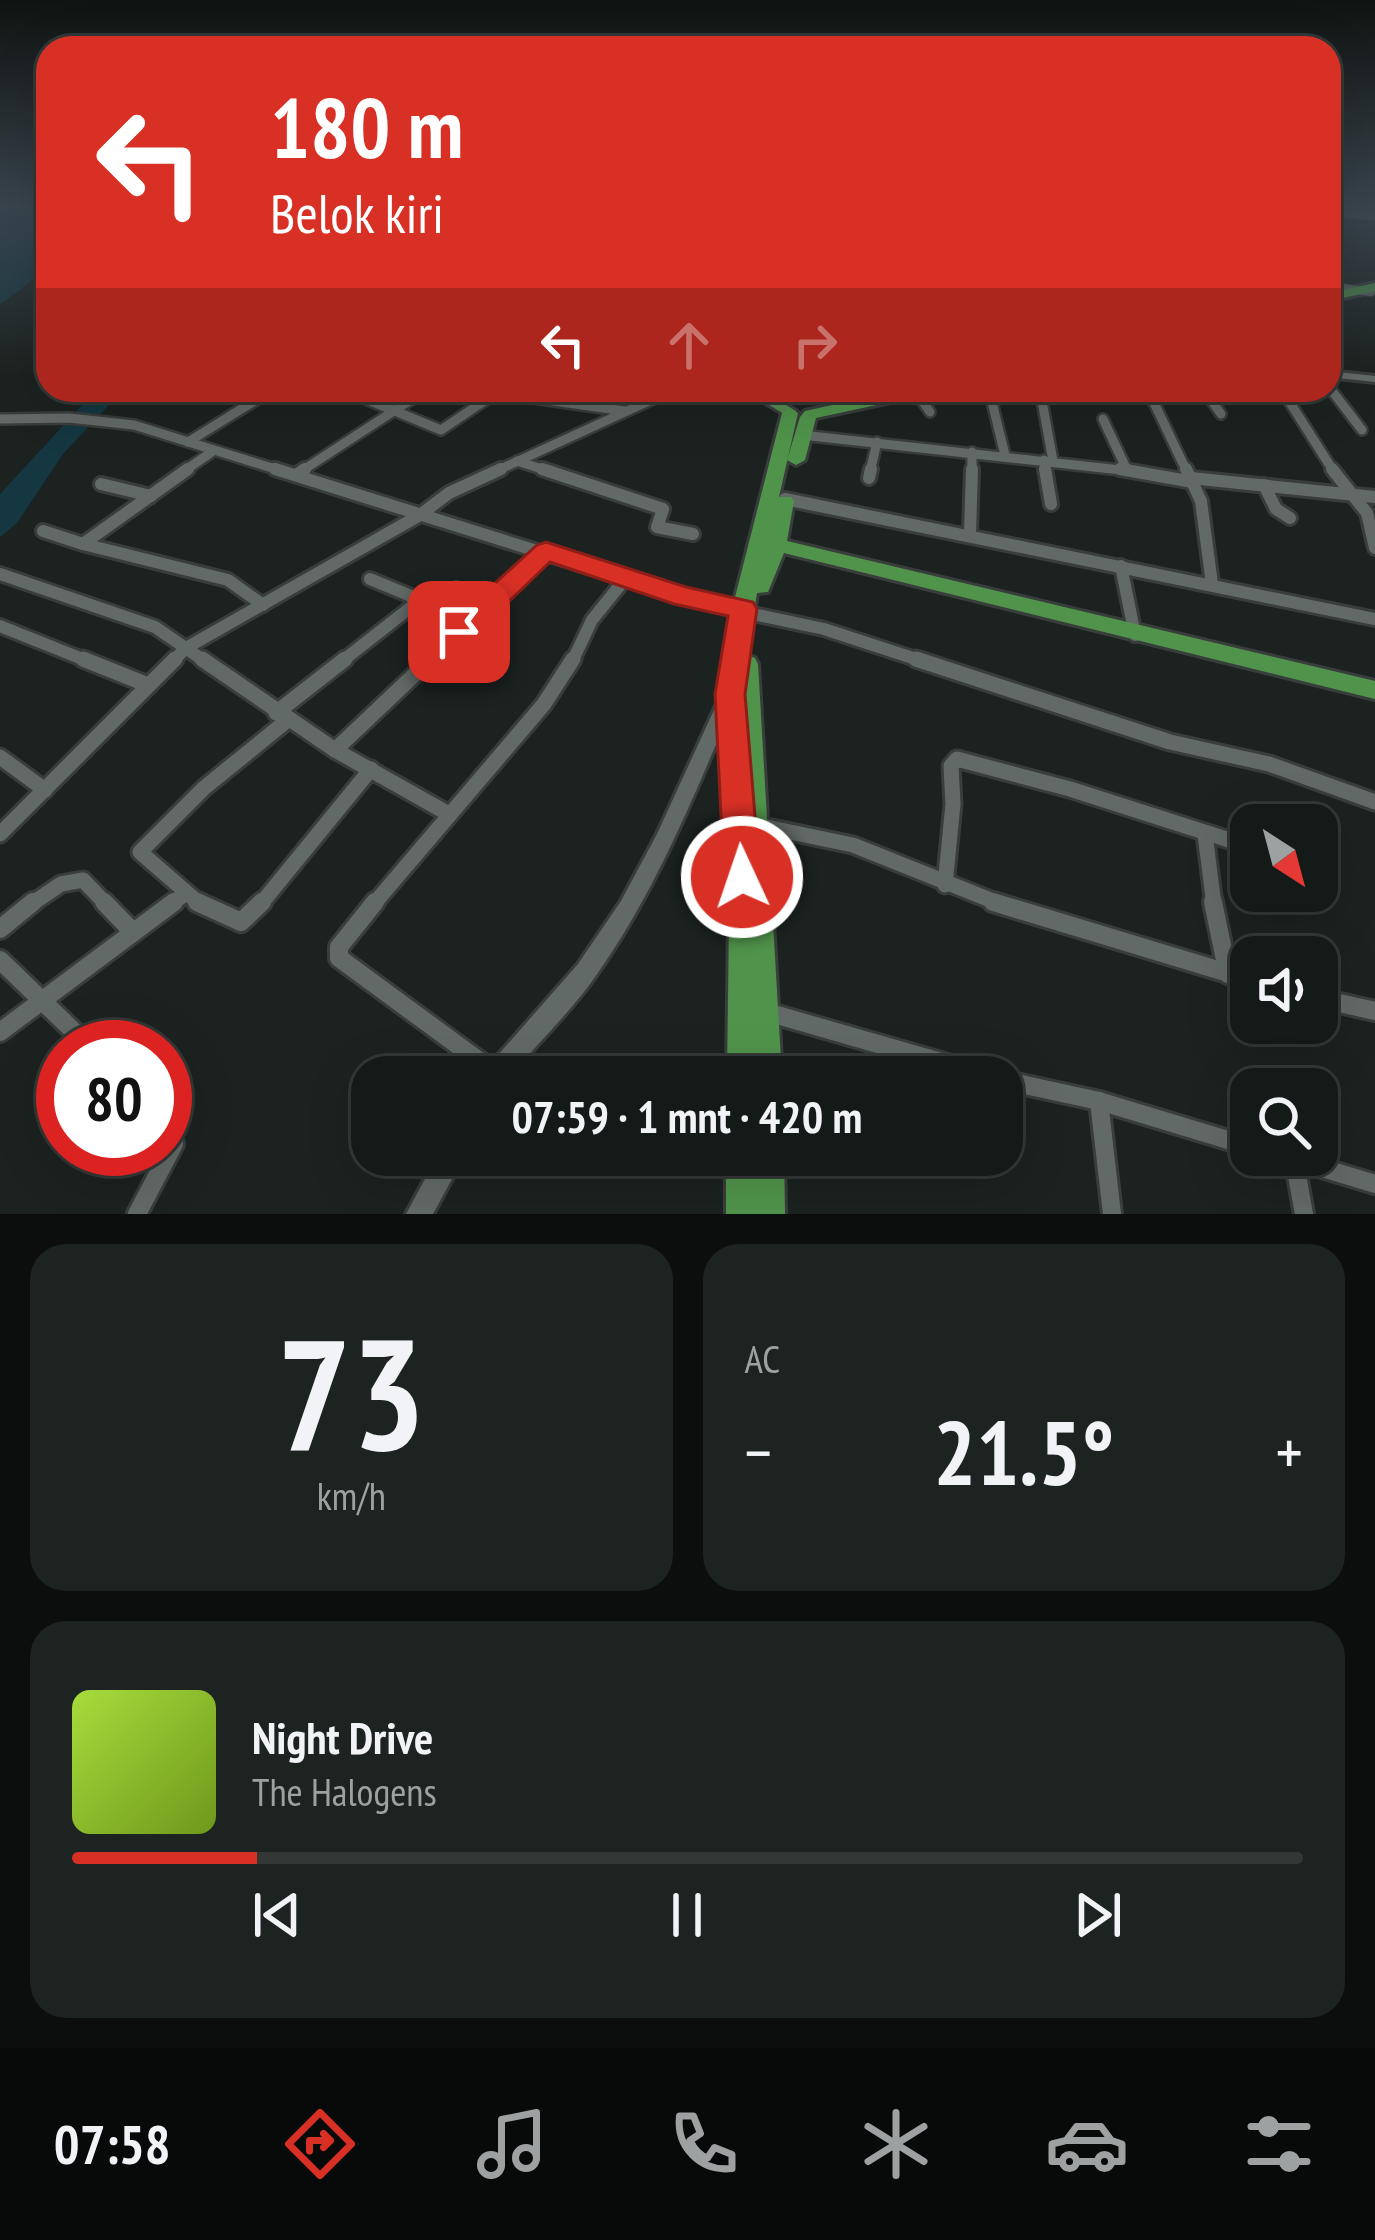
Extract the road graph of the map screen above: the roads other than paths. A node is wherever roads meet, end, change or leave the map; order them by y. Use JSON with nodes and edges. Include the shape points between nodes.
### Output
{"nodes":[{"id":1,"x":1341,"y":375,"type":"edge"},
{"id":2,"x":1375,"y":379,"type":"edge"},
{"id":3,"x":253,"y":402,"type":"edge"},
{"id":4,"x":375,"y":402,"type":"edge"},
{"id":5,"x":408,"y":402,"type":"edge"},
{"id":6,"x":483,"y":402,"type":"edge"},
{"id":7,"x":561,"y":402,"type":"edge"},
{"id":8,"x":647,"y":402,"type":"edge"},
{"id":9,"x":775,"y":402,"type":"edge"},
{"id":10,"x":779,"y":402,"type":"edge"},
{"id":11,"x":834,"y":402,"type":"edge"},
{"id":12,"x":861,"y":402,"type":"edge"},
{"id":13,"x":921,"y":402,"type":"edge"},
{"id":14,"x":992,"y":402,"type":"edge"},
{"id":15,"x":1041,"y":402,"type":"edge"},
{"id":16,"x":1154,"y":402,"type":"edge"},
{"id":17,"x":1212,"y":402,"type":"edge"},
{"id":18,"x":1290,"y":402,"type":"edge"},
{"id":19,"x":1341,"y":402,"type":"edge"},
{"id":20,"x":626,"y":411,"type":"junction"},
{"id":21,"x":930,"y":412,"type":"dead end"},
{"id":22,"x":391,"y":413,"type":"junction"},
{"id":23,"x":1221,"y":414,"type":"dead end"},
{"id":24,"x":800,"y":415,"type":"junction"},
{"id":25,"x":1103,"y":418,"type":"dead end"},
{"id":26,"x":0,"y":419,"type":"edge"},
{"id":27,"x":1362,"y":430,"type":"dead end"},
{"id":28,"x":188,"y":442,"type":"junction"},
{"id":29,"x":877,"y":442,"type":"junction"},
{"id":30,"x":213,"y":451,"type":"junction"},
{"id":31,"x":971,"y":452,"type":"junction"},
{"id":32,"x":1005,"y":455,"type":"junction"},
{"id":33,"x":1048,"y":460,"type":"junction"},
{"id":34,"x":517,"y":461,"type":"junction"},
{"id":35,"x":1127,"y":470,"type":"junction"},
{"id":36,"x":296,"y":475,"type":"junction"},
{"id":37,"x":869,"y":478,"type":"dead end"},
{"id":38,"x":1192,"y":480,"type":"junction"},
{"id":39,"x":101,"y":484,"type":"dead end"},
{"id":40,"x":1264,"y":485,"type":"junction"},
{"id":41,"x":1347,"y":493,"type":"junction"},
{"id":42,"x":151,"y":496,"type":"junction"},
{"id":43,"x":1375,"y":497,"type":"edge"},
{"id":44,"x":785,"y":499,"type":"junction"},
{"id":45,"x":1052,"y":504,"type":"dead end"},
{"id":46,"x":420,"y":515,"type":"junction"},
{"id":47,"x":1290,"y":518,"type":"dead end"},
{"id":48,"x":44,"y":531,"type":"dead end"},
{"id":49,"x":970,"y":532,"type":"junction"},
{"id":50,"x":692,"y":534,"type":"dead end"},
{"id":51,"x":83,"y":544,"type":"junction"},
{"id":52,"x":777,"y":545,"type":"junction"},
{"id":53,"x":1375,"y":548,"type":"edge"},
{"id":54,"x":546,"y":551,"type":"junction"},
{"id":55,"x":1121,"y":566,"type":"junction"},
{"id":56,"x":0,"y":574,"type":"edge"},
{"id":57,"x":370,"y":579,"type":"dead end"},
{"id":58,"x":625,"y":579,"type":"junction"},
{"id":59,"x":1212,"y":584,"type":"junction"},
{"id":60,"x":455,"y":589,"type":"dead end"},
{"id":61,"x":751,"y":599,"type":"junction"},
{"id":62,"x":490,"y":602,"type":"junction"},
{"id":63,"x":263,"y":604,"type":"junction"},
{"id":64,"x":1375,"y":619,"type":"edge"},
{"id":65,"x":0,"y":626,"type":"edge"},
{"id":66,"x":1136,"y":637,"type":"junction"},
{"id":67,"x":186,"y":648,"type":"junction"},
{"id":68,"x":148,"y":685,"type":"junction"},
{"id":69,"x":1375,"y":690,"type":"edge"},
{"id":70,"x":730,"y":694,"type":"junction"},
{"id":71,"x":282,"y":716,"type":"junction"},
{"id":72,"x":335,"y":751,"type":"junction"},
{"id":73,"x":0,"y":757,"type":"edge"},
{"id":74,"x":371,"y":769,"type":"junction"},
{"id":75,"x":45,"y":790,"type":"junction"},
{"id":76,"x":1375,"y":802,"type":"edge"},
{"id":77,"x":447,"y":813,"type":"junction"},
{"id":78,"x":755,"y":825,"type":"junction"},
{"id":79,"x":0,"y":834,"type":"edge"},
{"id":80,"x":1205,"y":834,"type":"junction"},
{"id":81,"x":1230,"y":842,"type":"edge"},
{"id":82,"x":945,"y":885,"type":"junction"},
{"id":83,"x":186,"y":893,"type":"junction"},
{"id":84,"x":0,"y":929,"type":"edge"},
{"id":85,"x":133,"y":932,"type":"junction"},
{"id":86,"x":0,"y":960,"type":"edge"},
{"id":87,"x":1228,"y":974,"type":"joint"},
{"id":88,"x":43,"y":999,"type":"junction"},
{"id":89,"x":1338,"y":1003,"type":"edge"},
{"id":90,"x":764,"y":1011,"type":"junction"},
{"id":91,"x":1375,"y":1011,"type":"edge"},
{"id":92,"x":64,"y":1020,"type":"edge"},
{"id":93,"x":0,"y":1032,"type":"edge"},
{"id":94,"x":471,"y":1056,"type":"edge"},
{"id":95,"x":513,"y":1056,"type":"edge"},
{"id":96,"x":744,"y":1056,"type":"edge"},
{"id":97,"x":765,"y":1056,"type":"edge"},
{"id":98,"x":920,"y":1056,"type":"edge"},
{"id":99,"x":1023,"y":1085,"type":"edge"},
{"id":100,"x":1099,"y":1101,"type":"junction"},
{"id":101,"x":1230,"y":1141,"type":"edge"},
{"id":102,"x":1338,"y":1173,"type":"edge"},
{"id":103,"x":157,"y":1176,"type":"edge"},
{"id":104,"x":440,"y":1176,"type":"edge"},
{"id":105,"x":744,"y":1176,"type":"edge"},
{"id":106,"x":766,"y":1176,"type":"edge"},
{"id":107,"x":1293,"y":1176,"type":"edge"},
{"id":108,"x":1375,"y":1184,"type":"edge"},
{"id":109,"x":137,"y":1214,"type":"edge"},
{"id":110,"x":418,"y":1214,"type":"edge"},
{"id":111,"x":744,"y":1214,"type":"edge"},
{"id":112,"x":767,"y":1214,"type":"edge"},
{"id":113,"x":1112,"y":1214,"type":"edge"},
{"id":114,"x":1304,"y":1214,"type":"edge"}],
"edges":[{"from":1,"to":2,"type":"street"},
{"from":3,"to":28,"type":"street"},
{"from":4,"to":22,"type":"street"},
{"from":5,"to":22,"type":"street"},
{"from":6,"to":22,"type":"street","via":[[444,430]]},
{"from":7,"to":20,"type":"street"},
{"from":8,"to":20,"type":"street"},
{"from":9,"to":24,"type":"main road"},
{"from":10,"to":24,"type":"main road"},
{"from":11,"to":24,"type":"highway"},
{"from":12,"to":24,"type":"highway"},
{"from":13,"to":21,"type":"street"},
{"from":14,"to":32,"type":"street"},
{"from":15,"to":33,"type":"street"},
{"from":16,"to":38,"type":"street"},
{"from":17,"to":23,"type":"street"},
{"from":18,"to":41,"type":"street"},
{"from":19,"to":27,"type":"street"},
{"from":20,"to":34,"type":"street"},
{"from":22,"to":36,"type":"street"},
{"from":24,"to":29,"type":"street"},
{"from":24,"to":44,"type":"highway"},
{"from":24,"to":61,"type":"highway"},
{"from":25,"to":35,"type":"street"},
{"from":26,"to":28,"type":"street","via":[[112,421]]},
{"from":28,"to":30,"type":"street"},
{"from":29,"to":31,"type":"street"},
{"from":29,"to":37,"type":"street"},
{"from":30,"to":36,"type":"street"},
{"from":30,"to":42,"type":"street"},
{"from":31,"to":32,"type":"street"},
{"from":31,"to":49,"type":"street"},
{"from":32,"to":33,"type":"street"},
{"from":33,"to":35,"type":"street"},
{"from":33,"to":45,"type":"street"},
{"from":34,"to":46,"type":"street"},
{"from":34,"to":50,"type":"street","via":[[663,509],[657,527]]},
{"from":35,"to":38,"type":"street"},
{"from":36,"to":46,"type":"street"},
{"from":38,"to":40,"type":"street"},
{"from":38,"to":59,"type":"street"},
{"from":39,"to":42,"type":"street"},
{"from":40,"to":41,"type":"street"},
{"from":40,"to":47,"type":"street"},
{"from":41,"to":43,"type":"street"},
{"from":41,"to":53,"type":"street","via":[[1367,513]]},
{"from":42,"to":51,"type":"street"},
{"from":44,"to":49,"type":"street"},
{"from":44,"to":52,"type":"highway"},
{"from":46,"to":54,"type":"street"},
{"from":46,"to":63,"type":"street"},
{"from":48,"to":51,"type":"street"},
{"from":49,"to":55,"type":"street"},
{"from":51,"to":63,"type":"street","via":[[227,580]]},
{"from":52,"to":61,"type":"highway"},
{"from":52,"to":66,"type":"highway"},
{"from":54,"to":58,"type":"street"},
{"from":54,"to":62,"type":"street"},
{"from":55,"to":59,"type":"street"},
{"from":55,"to":66,"type":"street"},
{"from":56,"to":67,"type":"street","via":[[137,620]]},
{"from":57,"to":71,"type":"street","via":[[415,604]]},
{"from":58,"to":61,"type":"street"},
{"from":58,"to":77,"type":"street","via":[[544,704]]},
{"from":59,"to":64,"type":"street"},
{"from":60,"to":62,"type":"street"},
{"from":61,"to":70,"type":"highway"},
{"from":61,"to":76,"type":"street","via":[[1170,742],[1269,764]]},
{"from":61,"to":78,"type":"highway","via":[[746,696]]},
{"from":62,"to":72,"type":"street"},
{"from":63,"to":67,"type":"street"},
{"from":65,"to":68,"type":"street"},
{"from":66,"to":69,"type":"highway"},
{"from":67,"to":68,"type":"street"},
{"from":67,"to":71,"type":"street"},
{"from":68,"to":75,"type":"street"},
{"from":70,"to":95,"type":"street","via":[[622,919]]},
{"from":70,"to":96,"type":"highway"},
{"from":71,"to":72,"type":"street"},
{"from":71,"to":83,"type":"street","via":[[140,850]]},
{"from":72,"to":74,"type":"street"},
{"from":73,"to":75,"type":"street"},
{"from":74,"to":77,"type":"street"},
{"from":74,"to":83,"type":"street","via":[[246,919],[229,921]]},
{"from":75,"to":79,"type":"street"},
{"from":77,"to":94,"type":"street","via":[[347,933],[339,958]]},
{"from":78,"to":82,"type":"street","via":[[853,845]]},
{"from":78,"to":90,"type":"highway"},
{"from":80,"to":81,"type":"street"},
{"from":80,"to":82,"type":"street","via":[[955,759]]},
{"from":80,"to":87,"type":"street"},
{"from":82,"to":87,"type":"street"},
{"from":83,"to":85,"type":"street"},
{"from":84,"to":85,"type":"street","via":[[76,878]]},
{"from":85,"to":88,"type":"street"},
{"from":86,"to":88,"type":"street"},
{"from":88,"to":92,"type":"street"},
{"from":88,"to":93,"type":"street"},
{"from":89,"to":91,"type":"street"},
{"from":90,"to":97,"type":"highway"},
{"from":90,"to":98,"type":"street"},
{"from":99,"to":100,"type":"street"},
{"from":100,"to":101,"type":"street"},
{"from":100,"to":113,"type":"street"},
{"from":102,"to":108,"type":"street"},
{"from":103,"to":109,"type":"street"},
{"from":104,"to":110,"type":"street"},
{"from":105,"to":111,"type":"highway"},
{"from":106,"to":112,"type":"highway"},
{"from":107,"to":114,"type":"street"}]}
